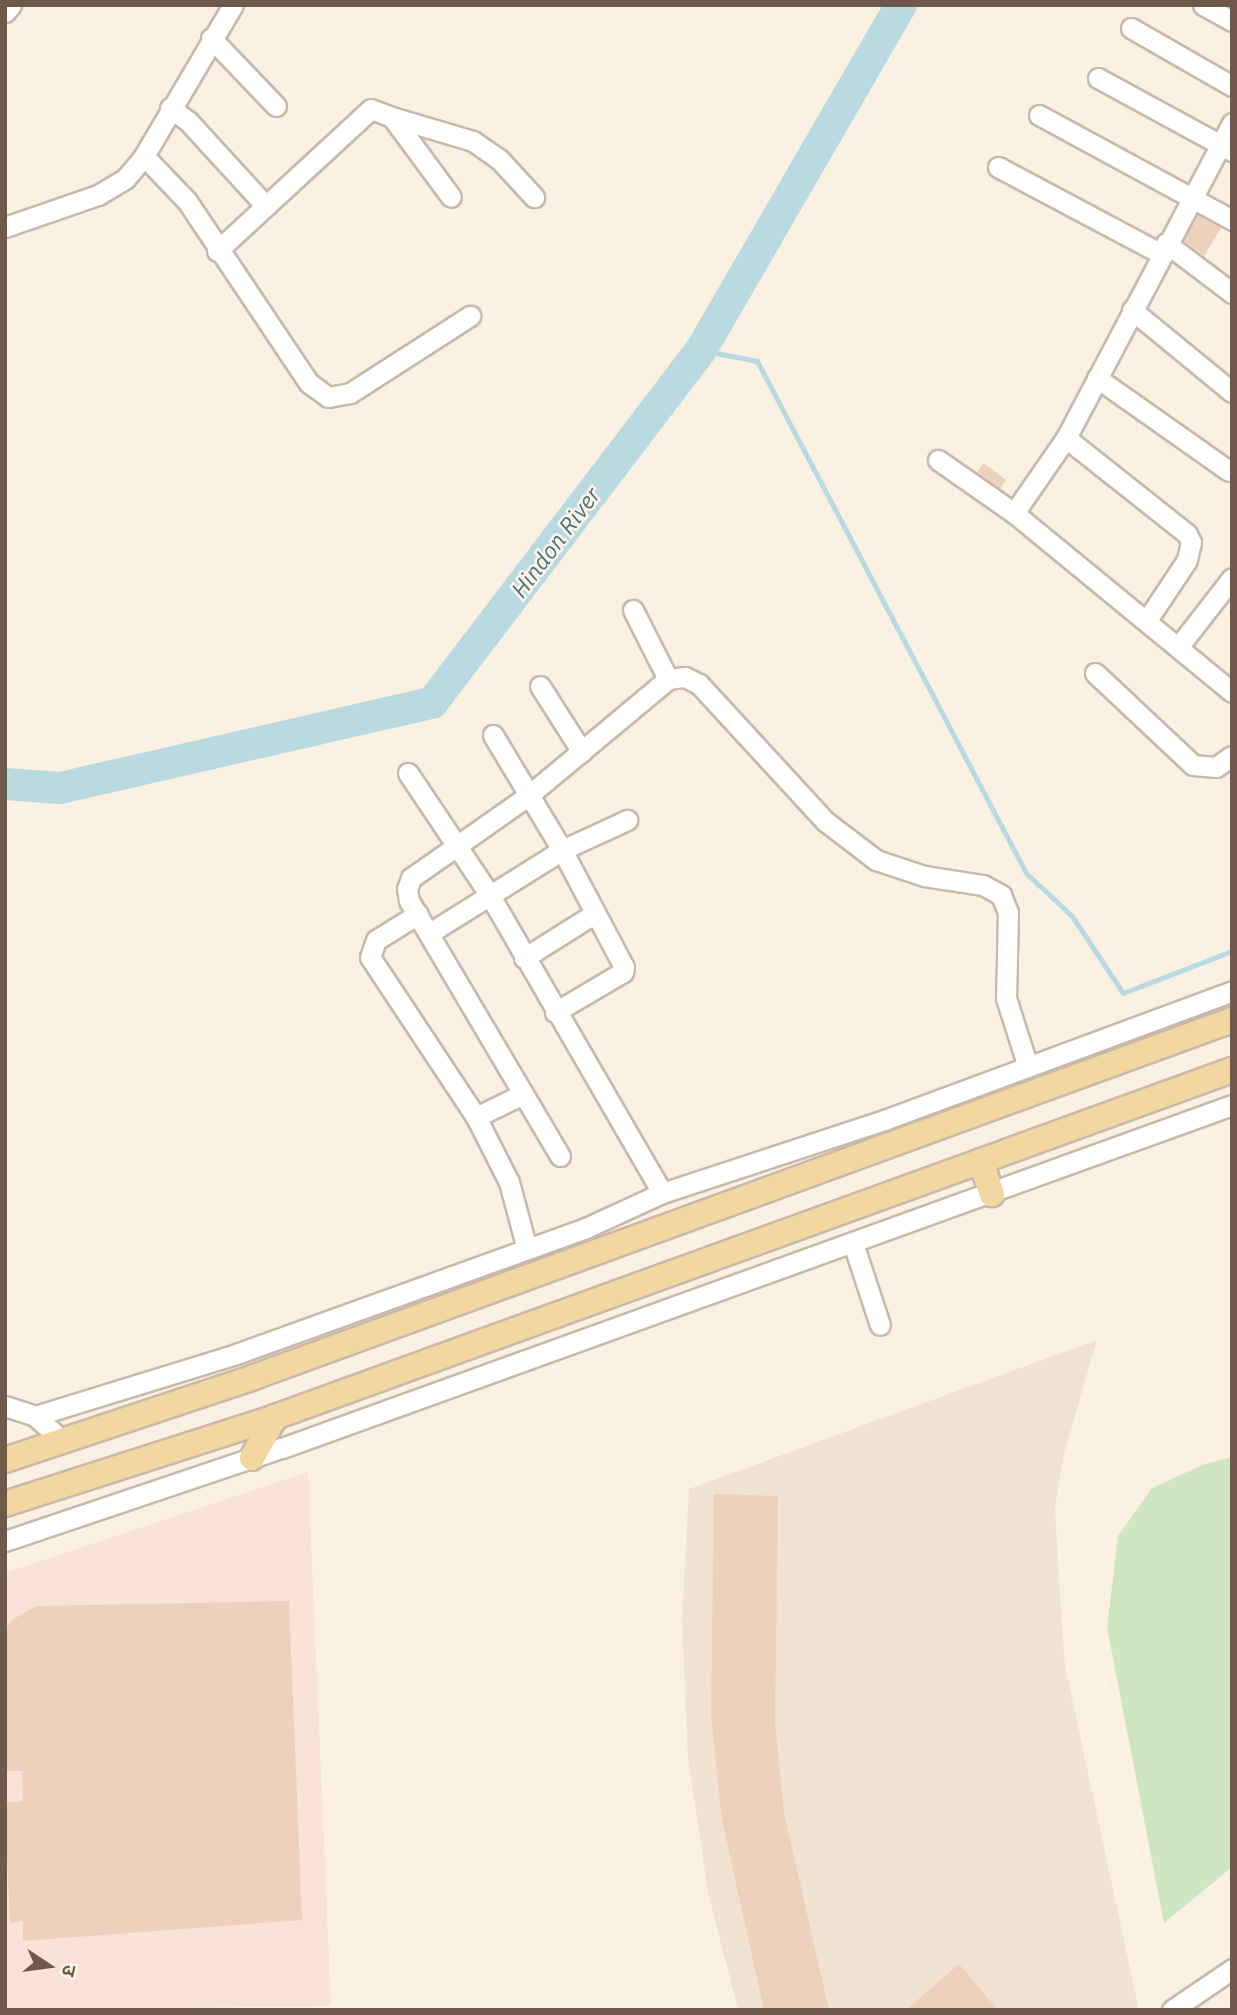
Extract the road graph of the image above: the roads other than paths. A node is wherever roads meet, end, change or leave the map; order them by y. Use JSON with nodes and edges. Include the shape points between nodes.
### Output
{"nodes":[{"id":1,"x":11,"y":5,"type":"edge"},
{"id":2,"x":233,"y":5,"type":"edge"},
{"id":3,"x":1203,"y":5,"type":"edge"},
{"id":4,"x":5,"y":12,"type":"edge"},
{"id":5,"x":1232,"y":20,"type":"edge"},
{"id":6,"x":1131,"y":28,"type":"dead end"},
{"id":7,"x":211,"y":38,"type":"junction"},
{"id":8,"x":1098,"y":78,"type":"dead end"},
{"id":9,"x":1232,"y":86,"type":"edge"},
{"id":10,"x":276,"y":106,"type":"dead end"},
{"id":11,"x":170,"y":108,"type":"junction"},
{"id":12,"x":1039,"y":115,"type":"dead end"},
{"id":13,"x":392,"y":117,"type":"junction"},
{"id":14,"x":1232,"y":123,"type":"edge"},
{"id":15,"x":1226,"y":148,"type":"edge"},
{"id":16,"x":144,"y":156,"type":"junction"},
{"id":17,"x":998,"y":167,"type":"dead end"},
{"id":18,"x":1189,"y":196,"type":"junction"},
{"id":19,"x":451,"y":197,"type":"dead end"},
{"id":20,"x":534,"y":197,"type":"dead end"},
{"id":21,"x":265,"y":205,"type":"junction"},
{"id":22,"x":1232,"y":220,"type":"edge"},
{"id":23,"x":5,"y":226,"type":"edge"},
{"id":24,"x":1163,"y":248,"type":"junction"},
{"id":25,"x":217,"y":251,"type":"junction"},
{"id":26,"x":1232,"y":293,"type":"edge"},
{"id":27,"x":1132,"y":310,"type":"junction"},
{"id":28,"x":470,"y":316,"type":"dead end"},
{"id":29,"x":1097,"y":378,"type":"junction"},
{"id":30,"x":1232,"y":392,"type":"edge"},
{"id":31,"x":1066,"y":438,"type":"junction"},
{"id":32,"x":938,"y":460,"type":"dead end"},
{"id":33,"x":1229,"y":471,"type":"dead end"},
{"id":34,"x":1014,"y":513,"type":"junction"},
{"id":35,"x":1232,"y":578,"type":"edge"},
{"id":36,"x":632,"y":610,"type":"dead end"},
{"id":37,"x":1147,"y":620,"type":"junction"},
{"id":38,"x":1179,"y":646,"type":"junction"},
{"id":39,"x":1095,"y":673,"type":"dead end"},
{"id":40,"x":668,"y":679,"type":"junction"},
{"id":41,"x":540,"y":686,"type":"dead end"},
{"id":42,"x":1230,"y":686,"type":"edge"},
{"id":43,"x":493,"y":735,"type":"dead end"},
{"id":44,"x":582,"y":752,"type":"junction"},
{"id":45,"x":1232,"y":756,"type":"edge"},
{"id":46,"x":408,"y":773,"type":"dead end"},
{"id":47,"x":529,"y":795,"type":"junction"},
{"id":48,"x":627,"y":820,"type":"dead end"},
{"id":49,"x":455,"y":842,"type":"junction"},
{"id":50,"x":562,"y":850,"type":"junction"},
{"id":51,"x":489,"y":894,"type":"junction"},
{"id":52,"x":418,"y":914,"type":"junction"},
{"id":53,"x":594,"y":914,"type":"junction"},
{"id":54,"x":431,"y":932,"type":"junction"},
{"id":55,"x":524,"y":958,"type":"junction"},
{"id":56,"x":1232,"y":991,"type":"edge"},
{"id":57,"x":555,"y":1012,"type":"junction"},
{"id":58,"x":1232,"y":1020,"type":"edge"},
{"id":59,"x":1028,"y":1066,"type":"junction"},
{"id":60,"x":1232,"y":1070,"type":"edge"},
{"id":61,"x":523,"y":1094,"type":"junction"},
{"id":62,"x":1232,"y":1105,"type":"edge"},
{"id":63,"x":476,"y":1118,"type":"junction"},
{"id":64,"x":560,"y":1156,"type":"dead end"},
{"id":65,"x":981,"y":1161,"type":"junction"},
{"id":66,"x":662,"y":1194,"type":"junction"},
{"id":67,"x":992,"y":1194,"type":"junction"},
{"id":68,"x":853,"y":1243,"type":"junction"},
{"id":69,"x":527,"y":1249,"type":"junction"},
{"id":70,"x":880,"y":1325,"type":"dead end"},
{"id":71,"x":5,"y":1406,"type":"edge"},
{"id":72,"x":35,"y":1416,"type":"junction"},
{"id":73,"x":275,"y":1417,"type":"junction"},
{"id":74,"x":63,"y":1441,"type":"junction"},
{"id":75,"x":252,"y":1458,"type":"junction"},
{"id":76,"x":5,"y":1460,"type":"edge"},
{"id":77,"x":5,"y":1504,"type":"edge"},
{"id":78,"x":5,"y":1541,"type":"edge"},
{"id":79,"x":1232,"y":1969,"type":"edge"},
{"id":80,"x":1172,"y":2010,"type":"edge"}],
"edges":[{"from":1,"to":4,"type":"street"},
{"from":2,"to":7,"type":"street"},
{"from":3,"to":5,"type":"street"},
{"from":6,"to":9,"type":"street"},
{"from":7,"to":10,"type":"street"},
{"from":7,"to":11,"type":"street"},
{"from":8,"to":15,"type":"street"},
{"from":11,"to":16,"type":"street"},
{"from":11,"to":21,"type":"street","via":[[188,121]]},
{"from":12,"to":18,"type":"street"},
{"from":13,"to":19,"type":"street"},
{"from":13,"to":20,"type":"street","via":[[473,141],[499,159]]},
{"from":13,"to":21,"type":"street","via":[[383,110],[362,113]]},
{"from":14,"to":15,"type":"street"},
{"from":15,"to":18,"type":"street"},
{"from":16,"to":23,"type":"street","via":[[111,189]]},
{"from":16,"to":25,"type":"street","via":[[187,201]]},
{"from":17,"to":24,"type":"street"},
{"from":18,"to":22,"type":"street"},
{"from":18,"to":24,"type":"street"},
{"from":21,"to":25,"type":"street"},
{"from":24,"to":26,"type":"street"},
{"from":24,"to":27,"type":"street"},
{"from":25,"to":28,"type":"street","via":[[309,383],[328,397],[350,393]]},
{"from":27,"to":29,"type":"street"},
{"from":27,"to":30,"type":"street"},
{"from":29,"to":31,"type":"street"},
{"from":29,"to":33,"type":"street"},
{"from":31,"to":34,"type":"street"},
{"from":31,"to":37,"type":"street","via":[[1187,534],[1191,542],[1187,560]]},
{"from":32,"to":34,"type":"street"},
{"from":34,"to":37,"type":"street"},
{"from":35,"to":38,"type":"street"},
{"from":36,"to":40,"type":"street"},
{"from":37,"to":38,"type":"street"},
{"from":38,"to":42,"type":"street"},
{"from":39,"to":45,"type":"street","via":[[1193,765],[1216,767]]},
{"from":40,"to":44,"type":"street"},
{"from":40,"to":59,"type":"street","via":[[685,677],[699,684],[825,821],[876,860],[924,876],[983,885],[1001,895],[1008,912],[1006,998]]},
{"from":41,"to":44,"type":"street"},
{"from":43,"to":47,"type":"street"},
{"from":44,"to":47,"type":"street"},
{"from":46,"to":49,"type":"street"},
{"from":47,"to":49,"type":"street"},
{"from":47,"to":50,"type":"street"},
{"from":48,"to":50,"type":"street"},
{"from":49,"to":51,"type":"street"},
{"from":49,"to":52,"type":"street","via":[[411,878],[409,901]]},
{"from":50,"to":51,"type":"street"},
{"from":50,"to":53,"type":"street"},
{"from":51,"to":54,"type":"street"},
{"from":51,"to":55,"type":"street"},
{"from":52,"to":54,"type":"street"},
{"from":52,"to":63,"type":"street","via":[[376,940],[370,957]]},
{"from":53,"to":55,"type":"street"},
{"from":53,"to":57,"type":"street","via":[[624,971]]},
{"from":54,"to":61,"type":"street"},
{"from":55,"to":57,"type":"street"},
{"from":56,"to":59,"type":"street"},
{"from":57,"to":66,"type":"street"},
{"from":58,"to":74,"type":"main road"},
{"from":59,"to":66,"type":"street"},
{"from":60,"to":65,"type":"main road"},
{"from":61,"to":63,"type":"street"},
{"from":61,"to":64,"type":"street"},
{"from":62,"to":67,"type":"street"},
{"from":63,"to":69,"type":"street","via":[[509,1182]]},
{"from":65,"to":67,"type":"main road"},
{"from":65,"to":73,"type":"main road"},
{"from":66,"to":69,"type":"street"},
{"from":67,"to":68,"type":"street"},
{"from":68,"to":70,"type":"street"},
{"from":68,"to":75,"type":"street"},
{"from":69,"to":72,"type":"street","via":[[236,1354]]},
{"from":71,"to":72,"type":"street"},
{"from":72,"to":74,"type":"street"},
{"from":73,"to":75,"type":"main road"},
{"from":73,"to":77,"type":"main road"},
{"from":74,"to":76,"type":"main road"},
{"from":75,"to":78,"type":"street"},
{"from":79,"to":80,"type":"street"}]}
